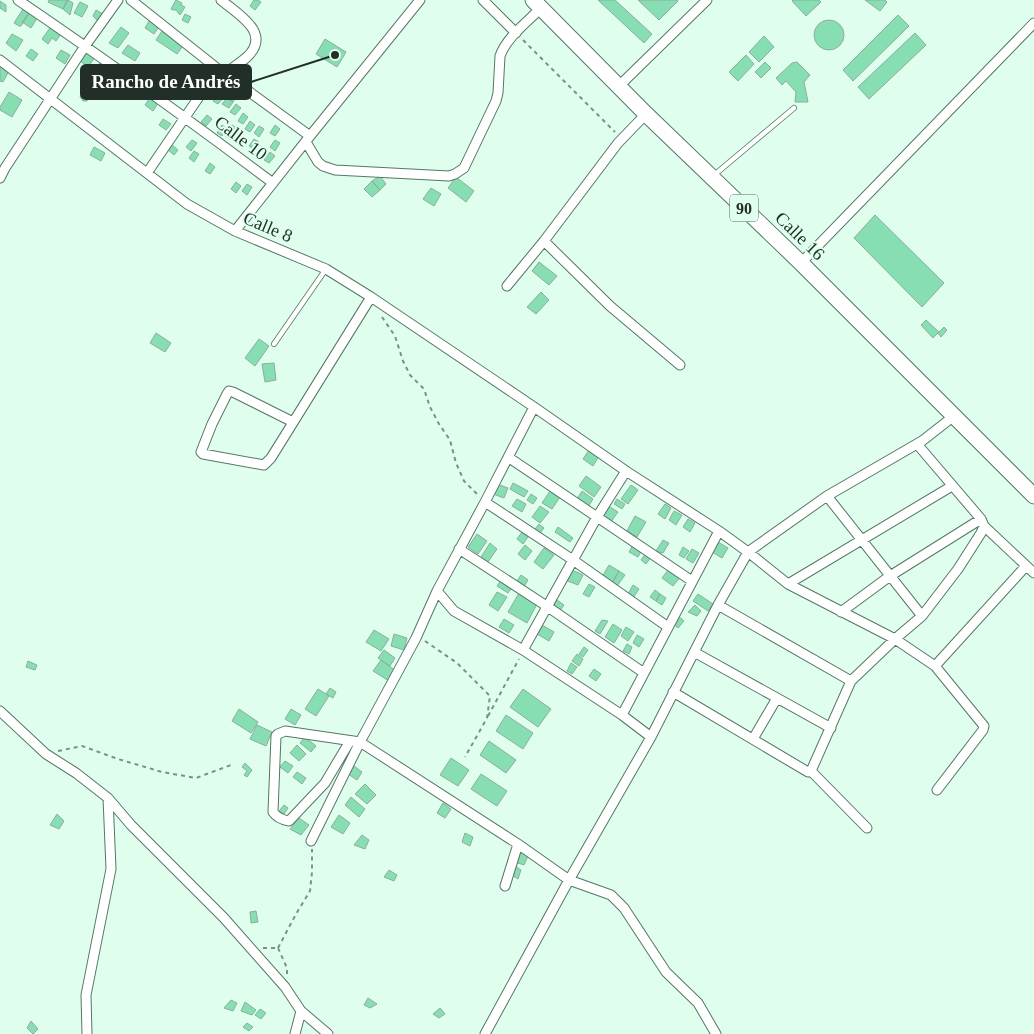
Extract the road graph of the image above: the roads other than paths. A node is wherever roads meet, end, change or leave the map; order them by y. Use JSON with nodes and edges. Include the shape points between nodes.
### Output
{"nodes":[{"id":1,"x":18,"y":0,"type":"edge"},
{"id":2,"x":118,"y":0,"type":"edge"},
{"id":3,"x":131,"y":0,"type":"edge"},
{"id":4,"x":221,"y":0,"type":"edge"},
{"id":5,"x":420,"y":0,"type":"edge"},
{"id":6,"x":483,"y":0,"type":"edge"},
{"id":7,"x":707,"y":0,"type":"edge"},
{"id":8,"x":537,"y":4,"type":"edge"},
{"id":9,"x":1034,"y":23,"type":"edge"},
{"id":10,"x":518,"y":31,"type":"junction"},
{"id":11,"x":85,"y":46,"type":"junction"},
{"id":12,"x":0,"y":60,"type":"edge"},
{"id":13,"x":222,"y":71,"type":"junction"},
{"id":14,"x":619,"y":86,"type":"junction"},
{"id":15,"x":50,"y":99,"type":"junction"},
{"id":16,"x":794,"y":108,"type":"dead end"},
{"id":17,"x":186,"y":117,"type":"junction"},
{"id":18,"x":641,"y":119,"type":"junction"},
{"id":19,"x":308,"y":139,"type":"junction"},
{"id":20,"x":147,"y":173,"type":"junction"},
{"id":21,"x":712,"y":177,"type":"junction"},
{"id":22,"x":0,"y":178,"type":"edge"},
{"id":23,"x":273,"y":183,"type":"junction"},
{"id":24,"x":235,"y":231,"type":"junction"},
{"id":25,"x":544,"y":241,"type":"junction"},
{"id":26,"x":801,"y":263,"type":"junction"},
{"id":27,"x":326,"y":269,"type":"junction"},
{"id":28,"x":508,"y":286,"type":"dead end"},
{"id":29,"x":371,"y":298,"type":"junction"},
{"id":30,"x":274,"y":344,"type":"dead end"},
{"id":31,"x":680,"y":365,"type":"dead end"},
{"id":32,"x":534,"y":407,"type":"junction"},
{"id":33,"x":954,"y":416,"type":"junction"},
{"id":34,"x":293,"y":422,"type":"junction"},
{"id":35,"x":919,"y":442,"type":"junction"},
{"id":36,"x":508,"y":457,"type":"junction"},
{"id":37,"x":626,"y":471,"type":"junction"},
{"id":38,"x":952,"y":486,"type":"junction"},
{"id":39,"x":827,"y":496,"type":"junction"},
{"id":40,"x":1034,"y":496,"type":"edge"},
{"id":41,"x":485,"y":502,"type":"junction"},
{"id":42,"x":597,"y":517,"type":"junction"},
{"id":43,"x":982,"y":523,"type":"junction"},
{"id":44,"x":719,"y":531,"type":"junction"},
{"id":45,"x":862,"y":541,"type":"junction"},
{"id":46,"x":459,"y":549,"type":"junction"},
{"id":47,"x":748,"y":552,"type":"junction"},
{"id":48,"x":573,"y":560,"type":"junction"},
{"id":49,"x":1026,"y":566,"type":"junction"},
{"id":50,"x":1034,"y":573,"type":"edge"},
{"id":51,"x":890,"y":576,"type":"junction"},
{"id":52,"x":692,"y":581,"type":"junction"},
{"id":53,"x":788,"y":584,"type":"junction"},
{"id":54,"x":437,"y":590,"type":"junction"},
{"id":55,"x":718,"y":605,"type":"junction"},
{"id":56,"x":548,"y":606,"type":"junction"},
{"id":57,"x":842,"y":612,"type":"junction"},
{"id":58,"x":922,"y":616,"type":"junction"},
{"id":59,"x":668,"y":627,"type":"junction"},
{"id":60,"x":895,"y":639,"type":"junction"},
{"id":61,"x":523,"y":650,"type":"junction"},
{"id":62,"x":694,"y":652,"type":"junction"},
{"id":63,"x":935,"y":666,"type":"junction"},
{"id":64,"x":644,"y":673,"type":"junction"},
{"id":65,"x":851,"y":682,"type":"junction"},
{"id":66,"x":673,"y":692,"type":"junction"},
{"id":67,"x":777,"y":698,"type":"junction"},
{"id":68,"x":0,"y":712,"type":"edge"},
{"id":69,"x":622,"y":715,"type":"junction"},
{"id":70,"x":830,"y":728,"type":"junction"},
{"id":71,"x":651,"y":736,"type":"junction"},
{"id":72,"x":753,"y":739,"type":"junction"},
{"id":73,"x":350,"y":741,"type":"junction"},
{"id":74,"x":360,"y":742,"type":"junction"},
{"id":75,"x":811,"y":771,"type":"junction"},
{"id":76,"x":937,"y":790,"type":"dead end"},
{"id":77,"x":108,"y":798,"type":"junction"},
{"id":78,"x":866,"y":828,"type":"dead end"},
{"id":79,"x":311,"y":841,"type":"road end"},
{"id":80,"x":518,"y":844,"type":"junction"},
{"id":81,"x":569,"y":880,"type":"junction"},
{"id":82,"x":505,"y":886,"type":"dead end"},
{"id":83,"x":301,"y":1011,"type":"junction"},
{"id":84,"x":87,"y":1034,"type":"edge"},
{"id":85,"x":295,"y":1034,"type":"edge"},
{"id":86,"x":328,"y":1034,"type":"edge"},
{"id":87,"x":485,"y":1034,"type":"edge"},
{"id":88,"x":716,"y":1034,"type":"edge"}],
"edges":[{"from":1,"to":11,"type":"street","name":"Calle 10"},
{"from":2,"to":11,"type":"street"},
{"from":3,"to":13,"type":"street"},
{"from":4,"to":13,"type":"street","via":[[252,26],[256,36],[256,44],[248,56]]},
{"from":5,"to":19,"type":"street"},
{"from":6,"to":10,"type":"street"},
{"from":7,"to":14,"type":"street"},
{"from":8,"to":10,"type":"street","via":[[529,20]]},
{"from":8,"to":14,"type":"highway","name":"Calle 16","number":"90"},
{"from":9,"to":26,"type":"street"},
{"from":10,"to":19,"type":"street","via":[[500,56],[496,101],[464,168],[456,174],[335,170],[318,162]]},
{"from":11,"to":15,"type":"street"},
{"from":11,"to":17,"type":"street","name":"Calle 10"},
{"from":12,"to":15,"type":"street","name":"Calle 8"},
{"from":13,"to":17,"type":"street"},
{"from":13,"to":19,"type":"street"},
{"from":14,"to":18,"type":"highway","name":"Calle 16","number":"90"},
{"from":15,"to":20,"type":"street","name":"Calle 8"},
{"from":15,"to":22,"type":"street"},
{"from":16,"to":21,"type":"lane"},
{"from":17,"to":20,"type":"street"},
{"from":17,"to":23,"type":"street","name":"Calle 10"},
{"from":18,"to":21,"type":"highway","name":"Calle 16","number":"90"},
{"from":18,"to":25,"type":"street","via":[[624,136]]},
{"from":19,"to":23,"type":"street"},
{"from":20,"to":24,"type":"street","name":"Calle 8","via":[[187,204]]},
{"from":21,"to":26,"type":"highway","name":"Calle 16","number":"90"},
{"from":23,"to":24,"type":"street"},
{"from":24,"to":27,"type":"street","name":"Calle 8"},
{"from":25,"to":28,"type":"street"},
{"from":25,"to":31,"type":"street","via":[[610,306]]},
{"from":26,"to":33,"type":"highway","name":"Calle 16","number":"90"},
{"from":27,"to":29,"type":"street","name":"Calle 8"},
{"from":27,"to":30,"type":"lane"},
{"from":29,"to":32,"type":"street","name":"Calle 8"},
{"from":29,"to":34,"type":"street"},
{"from":32,"to":36,"type":"street"},
{"from":32,"to":37,"type":"street","name":"Calle 8"},
{"from":33,"to":35,"type":"street"},
{"from":33,"to":40,"type":"highway","number":"90"},
{"from":34,"to":34,"type":"street","via":[[229,392],[201,452],[264,465]]},
{"from":35,"to":38,"type":"street"},
{"from":35,"to":39,"type":"street"},
{"from":36,"to":41,"type":"street"},
{"from":36,"to":42,"type":"street"},
{"from":37,"to":42,"type":"street"},
{"from":37,"to":44,"type":"street","name":"Calle 8"},
{"from":38,"to":43,"type":"street"},
{"from":38,"to":45,"type":"street"},
{"from":39,"to":45,"type":"street"},
{"from":39,"to":47,"type":"street"},
{"from":41,"to":46,"type":"street"},
{"from":41,"to":48,"type":"street"},
{"from":42,"to":48,"type":"street"},
{"from":42,"to":52,"type":"street"},
{"from":43,"to":49,"type":"street"},
{"from":43,"to":51,"type":"street"},
{"from":43,"to":58,"type":"street","via":[[981,533],[958,569]]},
{"from":44,"to":47,"type":"street","name":"Calle 8"},
{"from":44,"to":52,"type":"street"},
{"from":45,"to":51,"type":"street"},
{"from":45,"to":53,"type":"street"},
{"from":46,"to":54,"type":"street"},
{"from":46,"to":56,"type":"street"},
{"from":47,"to":53,"type":"street","name":"Calle 8"},
{"from":47,"to":55,"type":"street"},
{"from":48,"to":56,"type":"street"},
{"from":48,"to":59,"type":"street"},
{"from":49,"to":50,"type":"street"},
{"from":49,"to":63,"type":"street"},
{"from":51,"to":57,"type":"street"},
{"from":51,"to":58,"type":"street"},
{"from":52,"to":59,"type":"street"},
{"from":53,"to":57,"type":"street","name":"Calle 8"},
{"from":54,"to":61,"type":"street","via":[[454,611]]},
{"from":54,"to":74,"type":"street","via":[[416,638]]},
{"from":55,"to":62,"type":"street"},
{"from":55,"to":65,"type":"street"},
{"from":56,"to":61,"type":"street"},
{"from":56,"to":64,"type":"street"},
{"from":57,"to":60,"type":"street","name":"Calle 8"},
{"from":58,"to":60,"type":"street"},
{"from":59,"to":64,"type":"street"},
{"from":60,"to":63,"type":"street","name":"Calle 8"},
{"from":60,"to":65,"type":"street"},
{"from":61,"to":69,"type":"street"},
{"from":62,"to":66,"type":"street"},
{"from":62,"to":67,"type":"street"},
{"from":63,"to":76,"type":"street","name":"Calle 8","via":[[984,726]]},
{"from":64,"to":69,"type":"street"},
{"from":65,"to":70,"type":"street"},
{"from":66,"to":71,"type":"street"},
{"from":66,"to":72,"type":"street"},
{"from":67,"to":70,"type":"street"},
{"from":67,"to":72,"type":"street"},
{"from":68,"to":77,"type":"street","via":[[46,754]]},
{"from":69,"to":71,"type":"street"},
{"from":70,"to":75,"type":"street"},
{"from":71,"to":81,"type":"street"},
{"from":72,"to":75,"type":"street"},
{"from":73,"to":73,"type":"street","via":[[285,731],[278,734],[275,815],[289,821],[326,783]]},
{"from":73,"to":74,"type":"street"},
{"from":74,"to":79,"type":"street"},
{"from":74,"to":80,"type":"street"},
{"from":75,"to":78,"type":"street"},
{"from":77,"to":83,"type":"street","via":[[224,918],[285,986]]},
{"from":77,"to":84,"type":"street","via":[[111,869],[86,995]]},
{"from":80,"to":81,"type":"street"},
{"from":80,"to":82,"type":"street"},
{"from":81,"to":87,"type":"street"},
{"from":81,"to":88,"type":"street","via":[[611,895],[624,908],[666,972],[698,1003]]},
{"from":83,"to":85,"type":"street"},
{"from":83,"to":86,"type":"street"}]}
